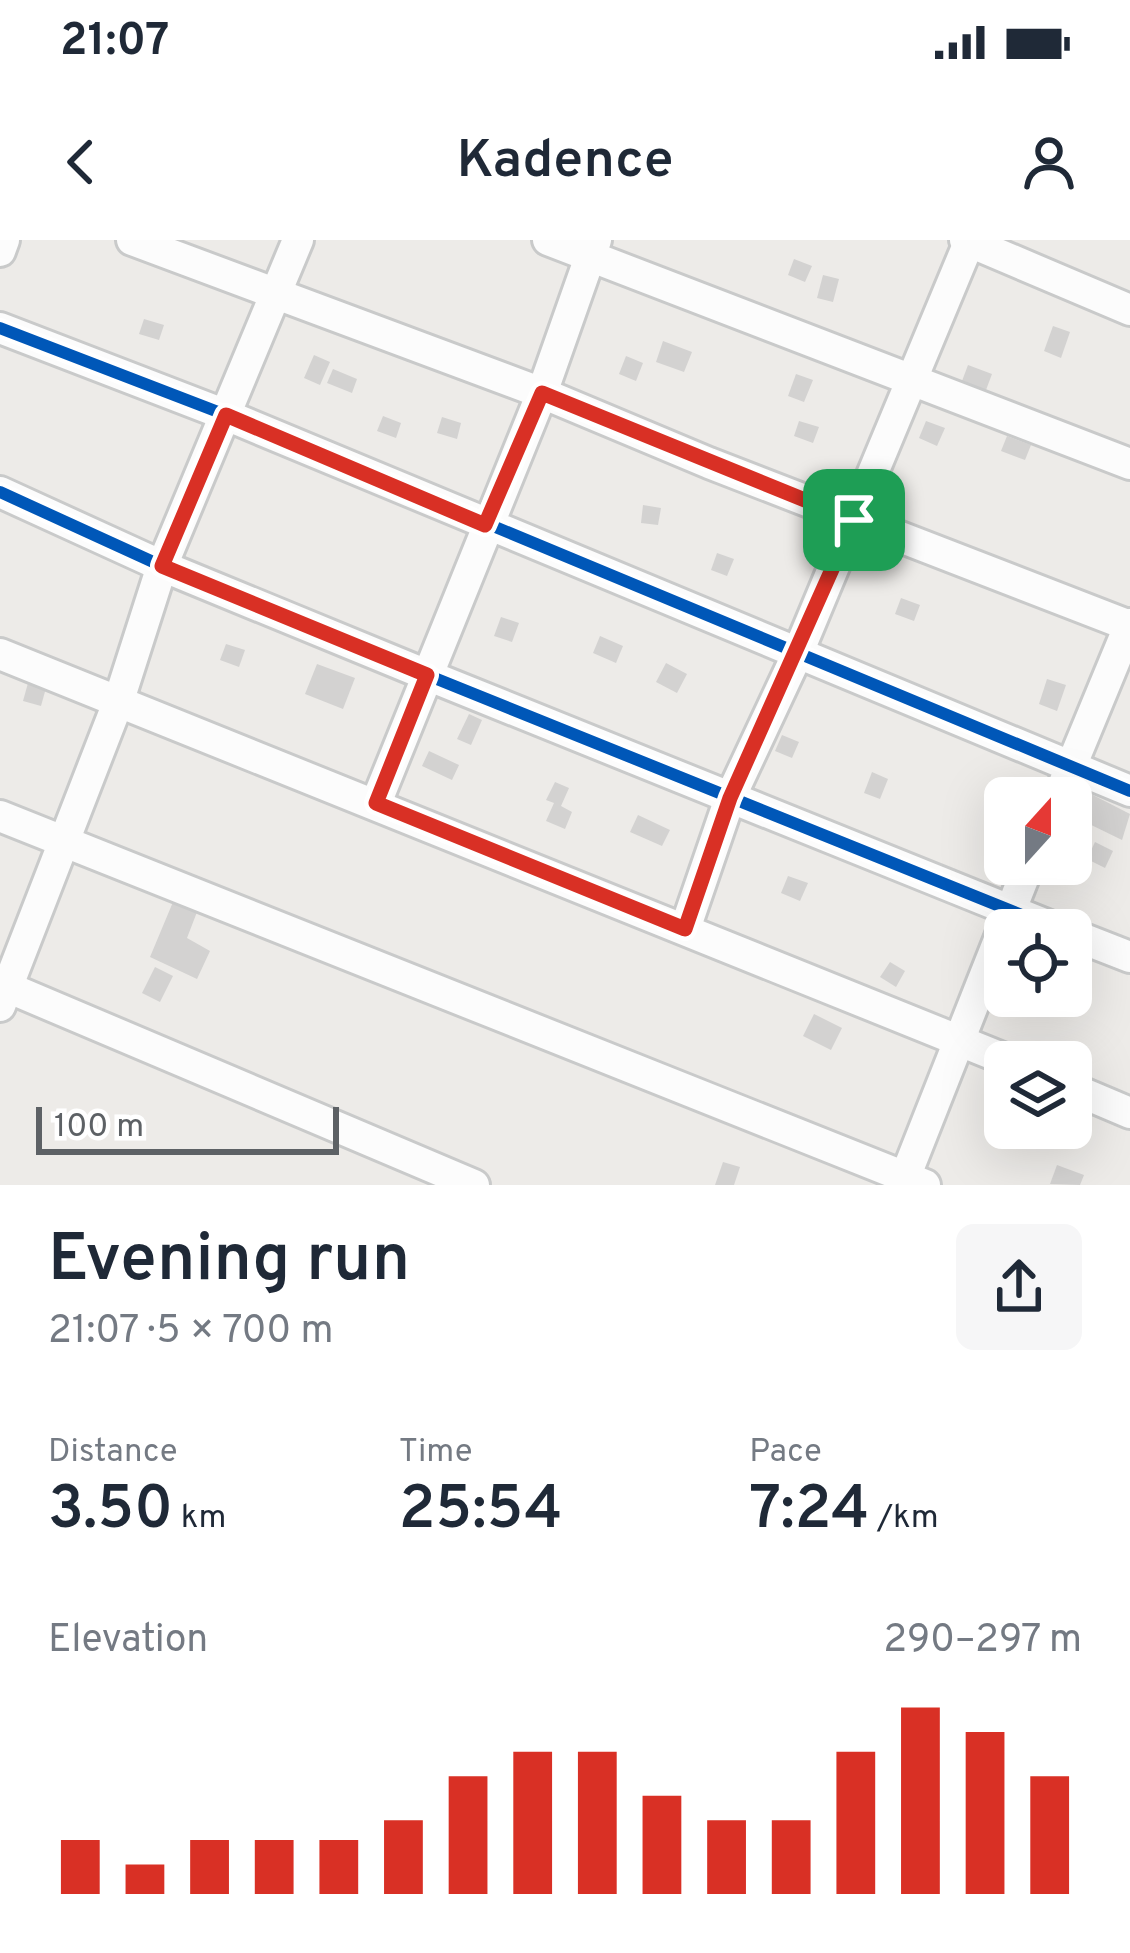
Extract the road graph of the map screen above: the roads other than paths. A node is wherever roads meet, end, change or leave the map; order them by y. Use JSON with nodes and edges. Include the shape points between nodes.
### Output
{"nodes":[{"id":1,"x":4,"y":240,"type":"edge"},
{"id":2,"x":132,"y":240,"type":"edge"},
{"id":3,"x":298,"y":240,"type":"edge"},
{"id":4,"x":548,"y":240,"type":"edge"},
{"id":5,"x":968,"y":241,"type":"edge"},
{"id":6,"x":593,"y":248,"type":"edge"},
{"id":7,"x":0,"y":251,"type":"edge"},
{"id":8,"x":278,"y":293,"type":"junction"},
{"id":9,"x":1130,"y":310,"type":"edge"},
{"id":10,"x":0,"y":328,"type":"edge"},
{"id":11,"x":908,"y":380,"type":"junction"},
{"id":12,"x":542,"y":393,"type":"junction"},
{"id":13,"x":226,"y":415,"type":"junction"},
{"id":14,"x":1130,"y":464,"type":"edge"},
{"id":15,"x":0,"y":492,"type":"edge"},
{"id":16,"x":854,"y":520,"type":"junction"},
{"id":17,"x":485,"y":525,"type":"junction"},
{"id":18,"x":162,"y":566,"type":"junction"},
{"id":19,"x":1130,"y":625,"type":"edge"},
{"id":20,"x":0,"y":654,"type":"edge"},
{"id":21,"x":797,"y":655,"type":"junction"},
{"id":22,"x":427,"y":675,"type":"junction"},
{"id":23,"x":119,"y":700,"type":"junction"},
{"id":24,"x":1071,"y":769,"type":"junction"},
{"id":25,"x":1067,"y":777,"type":"edge"},
{"id":26,"x":1130,"y":791,"type":"edge"},
{"id":27,"x":730,"y":798,"type":"junction"},
{"id":28,"x":376,"y":803,"type":"junction"},
{"id":29,"x":0,"y":816,"type":"edge"},
{"id":30,"x":66,"y":840,"type":"junction"},
{"id":31,"x":1006,"y":909,"type":"edge"},
{"id":32,"x":685,"y":929,"type":"junction"},
{"id":33,"x":1092,"y":942,"type":"edge"},
{"id":34,"x":1130,"y":957,"type":"edge"},
{"id":35,"x":984,"y":972,"type":"edge"},
{"id":36,"x":3,"y":992,"type":"edge"},
{"id":37,"x":958,"y":1039,"type":"junction"},
{"id":38,"x":984,"y":1050,"type":"edge"},
{"id":39,"x":1092,"y":1097,"type":"edge"},
{"id":40,"x":1130,"y":1113,"type":"edge"},
{"id":41,"x":398,"y":1153,"type":"junction"},
{"id":42,"x":911,"y":1182,"type":"edge"},
{"id":43,"x":406,"y":1185,"type":"edge"},
{"id":44,"x":474,"y":1185,"type":"edge"}],
"edges":[{"from":1,"to":7,"type":"street"},
{"from":2,"to":8,"type":"street"},
{"from":3,"to":8,"type":"street"},
{"from":4,"to":6,"type":"street"},
{"from":5,"to":9,"type":"street"},
{"from":5,"to":11,"type":"street"},
{"from":6,"to":11,"type":"street"},
{"from":6,"to":12,"type":"street"},
{"from":8,"to":12,"type":"street"},
{"from":8,"to":13,"type":"street"},
{"from":10,"to":13,"type":"street"},
{"from":11,"to":14,"type":"street"},
{"from":11,"to":16,"type":"street"},
{"from":12,"to":16,"type":"street"},
{"from":12,"to":17,"type":"street"},
{"from":13,"to":17,"type":"street"},
{"from":13,"to":18,"type":"street"},
{"from":15,"to":18,"type":"street"},
{"from":16,"to":19,"type":"street"},
{"from":16,"to":21,"type":"street"},
{"from":17,"to":21,"type":"street"},
{"from":17,"to":22,"type":"street"},
{"from":18,"to":22,"type":"street"},
{"from":18,"to":23,"type":"street"},
{"from":19,"to":24,"type":"street"},
{"from":20,"to":23,"type":"street"},
{"from":21,"to":24,"type":"street"},
{"from":21,"to":27,"type":"street"},
{"from":22,"to":27,"type":"street"},
{"from":22,"to":28,"type":"street"},
{"from":23,"to":28,"type":"street"},
{"from":23,"to":30,"type":"street"},
{"from":24,"to":25,"type":"street"},
{"from":24,"to":26,"type":"street"},
{"from":27,"to":31,"type":"street"},
{"from":27,"to":32,"type":"street"},
{"from":28,"to":32,"type":"street"},
{"from":29,"to":30,"type":"street"},
{"from":30,"to":36,"type":"street"},
{"from":30,"to":42,"type":"street"},
{"from":32,"to":37,"type":"street"},
{"from":33,"to":34,"type":"street"},
{"from":35,"to":37,"type":"street"},
{"from":36,"to":41,"type":"street"},
{"from":37,"to":38,"type":"street"},
{"from":37,"to":42,"type":"street"},
{"from":39,"to":40,"type":"street"},
{"from":41,"to":43,"type":"street"},
{"from":41,"to":44,"type":"street"}]}
